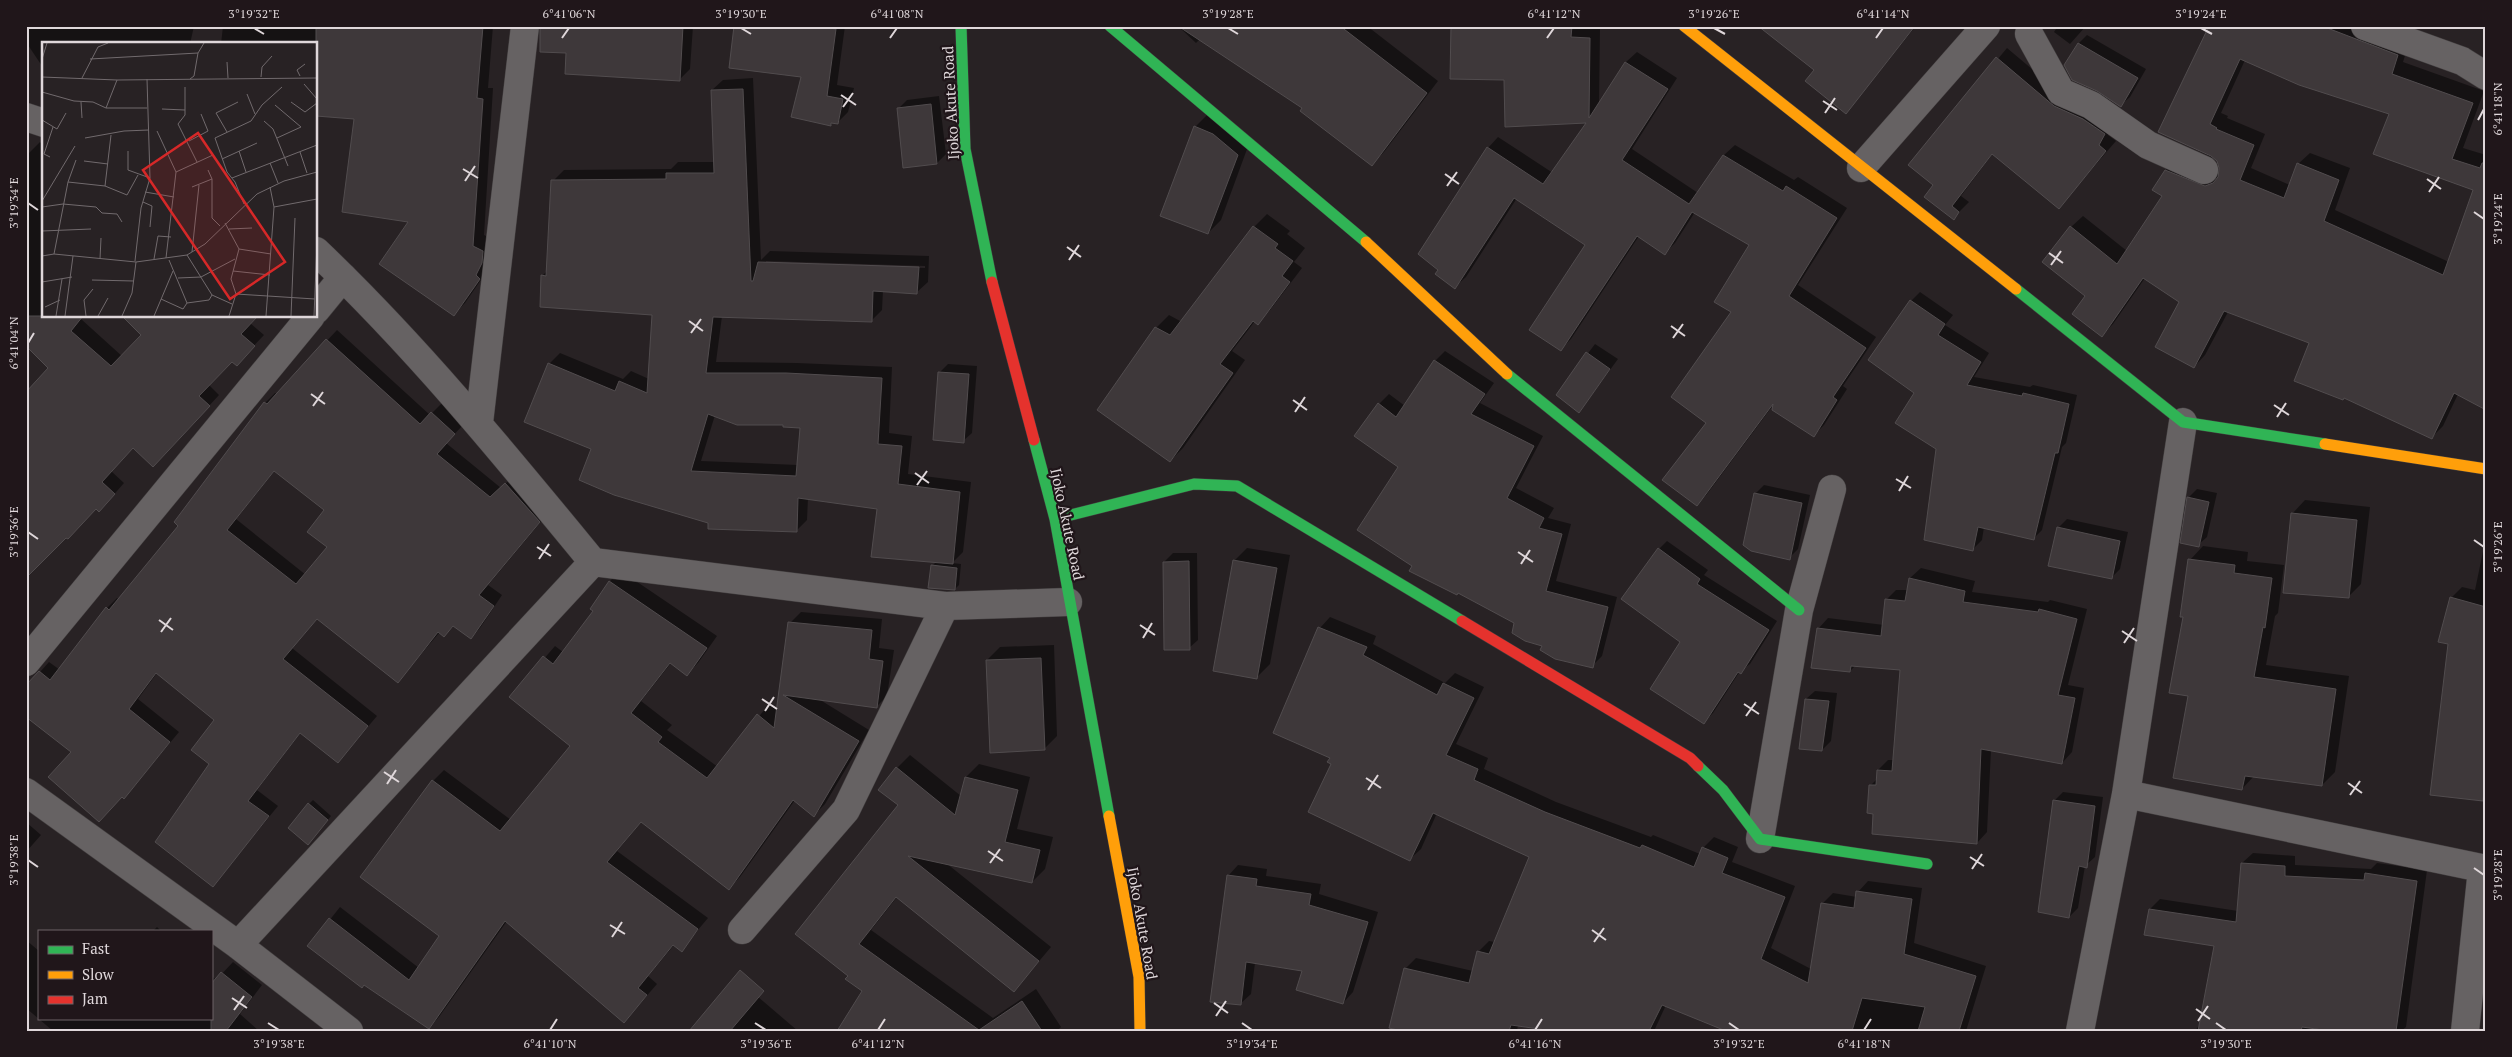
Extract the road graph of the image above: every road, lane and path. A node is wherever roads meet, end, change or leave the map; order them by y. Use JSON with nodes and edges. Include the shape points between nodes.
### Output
{"nodes":[{"id":1,"x":525,"y":26,"type":"edge"},
{"id":2,"x":961,"y":26,"type":"edge"},
{"id":3,"x":1110,"y":26,"type":"edge"},
{"id":4,"x":1684,"y":26,"type":"edge"},
{"id":5,"x":1986,"y":26,"type":"edge"},
{"id":6,"x":2365,"y":26,"type":"edge"},
{"id":7,"x":2027,"y":29,"type":"edge"},
{"id":8,"x":2486,"y":76,"type":"edge"},
{"id":9,"x":26,"y":117,"type":"edge"},
{"id":10,"x":42,"y":122,"type":"edge"},
{"id":11,"x":1861,"y":168,"type":"junction"},
{"id":12,"x":2204,"y":170,"type":"dead end"},
{"id":13,"x":318,"y":253,"type":"edge"},
{"id":14,"x":343,"y":277,"type":"junction"},
{"id":15,"x":318,"y":308,"type":"edge"},
{"id":16,"x":309,"y":318,"type":"edge"},
{"id":17,"x":2182,"y":422,"type":"junction"},
{"id":18,"x":480,"y":423,"type":"junction"},
{"id":19,"x":2486,"y":469,"type":"edge"},
{"id":20,"x":1832,"y":490,"type":"dead end"},
{"id":21,"x":1055,"y":520,"type":"junction"},
{"id":22,"x":593,"y":562,"type":"junction"},
{"id":23,"x":1068,"y":602,"type":"junction"},
{"id":24,"x":945,"y":606,"type":"junction"},
{"id":25,"x":1799,"y":610,"type":"junction"},
{"id":26,"x":26,"y":662,"type":"edge"},
{"id":27,"x":26,"y":792,"type":"edge"},
{"id":28,"x":2126,"y":794,"type":"junction"},
{"id":29,"x":1760,"y":839,"type":"junction"},
{"id":30,"x":1927,"y":864,"type":"dead end"},
{"id":31,"x":2484,"y":869,"type":"edge"},
{"id":32,"x":742,"y":930,"type":"dead end"},
{"id":33,"x":238,"y":946,"type":"junction"},
{"id":34,"x":348,"y":1031,"type":"edge"},
{"id":35,"x":1140,"y":1031,"type":"edge"},
{"id":36,"x":2080,"y":1031,"type":"edge"},
{"id":37,"x":2465,"y":1031,"type":"edge"}],
"edges":[{"from":1,"to":18,"type":"street"},
{"from":2,"to":21,"type":"street","name":"Ijoko Akute Road","via":[[965,149],[990,275]]},
{"from":3,"to":25,"type":"street","via":[[1393,264],[1521,387]]},
{"from":4,"to":11,"type":"street"},
{"from":5,"to":11,"type":"street"},
{"from":6,"to":8,"type":"street","via":[[2462,61]]},
{"from":7,"to":12,"type":"street","via":[[2061,92],[2091,105],[2148,145]]},
{"from":9,"to":10,"type":"street"},
{"from":11,"to":17,"type":"street"},
{"from":13,"to":14,"type":"street"},
{"from":14,"to":15,"type":"street"},
{"from":14,"to":18,"type":"street"},
{"from":16,"to":26,"type":"street"},
{"from":17,"to":19,"type":"street"},
{"from":17,"to":28,"type":"street"},
{"from":18,"to":22,"type":"street"},
{"from":20,"to":25,"type":"street"},
{"from":21,"to":23,"type":"street","name":"Ijoko Akute Road"},
{"from":21,"to":29,"type":"street","via":[[1194,484],[1237,486],[1690,758],[1723,790]]},
{"from":22,"to":24,"type":"street"},
{"from":22,"to":33,"type":"street"},
{"from":23,"to":24,"type":"street"},
{"from":23,"to":35,"type":"street","name":"Ijoko Akute Road","via":[[1139,977]]},
{"from":24,"to":32,"type":"street","via":[[846,810]]},
{"from":25,"to":29,"type":"street"},
{"from":27,"to":33,"type":"street"},
{"from":28,"to":31,"type":"street"},
{"from":28,"to":36,"type":"street"},
{"from":29,"to":30,"type":"street"},
{"from":31,"to":37,"type":"street"},
{"from":33,"to":34,"type":"street"}]}
